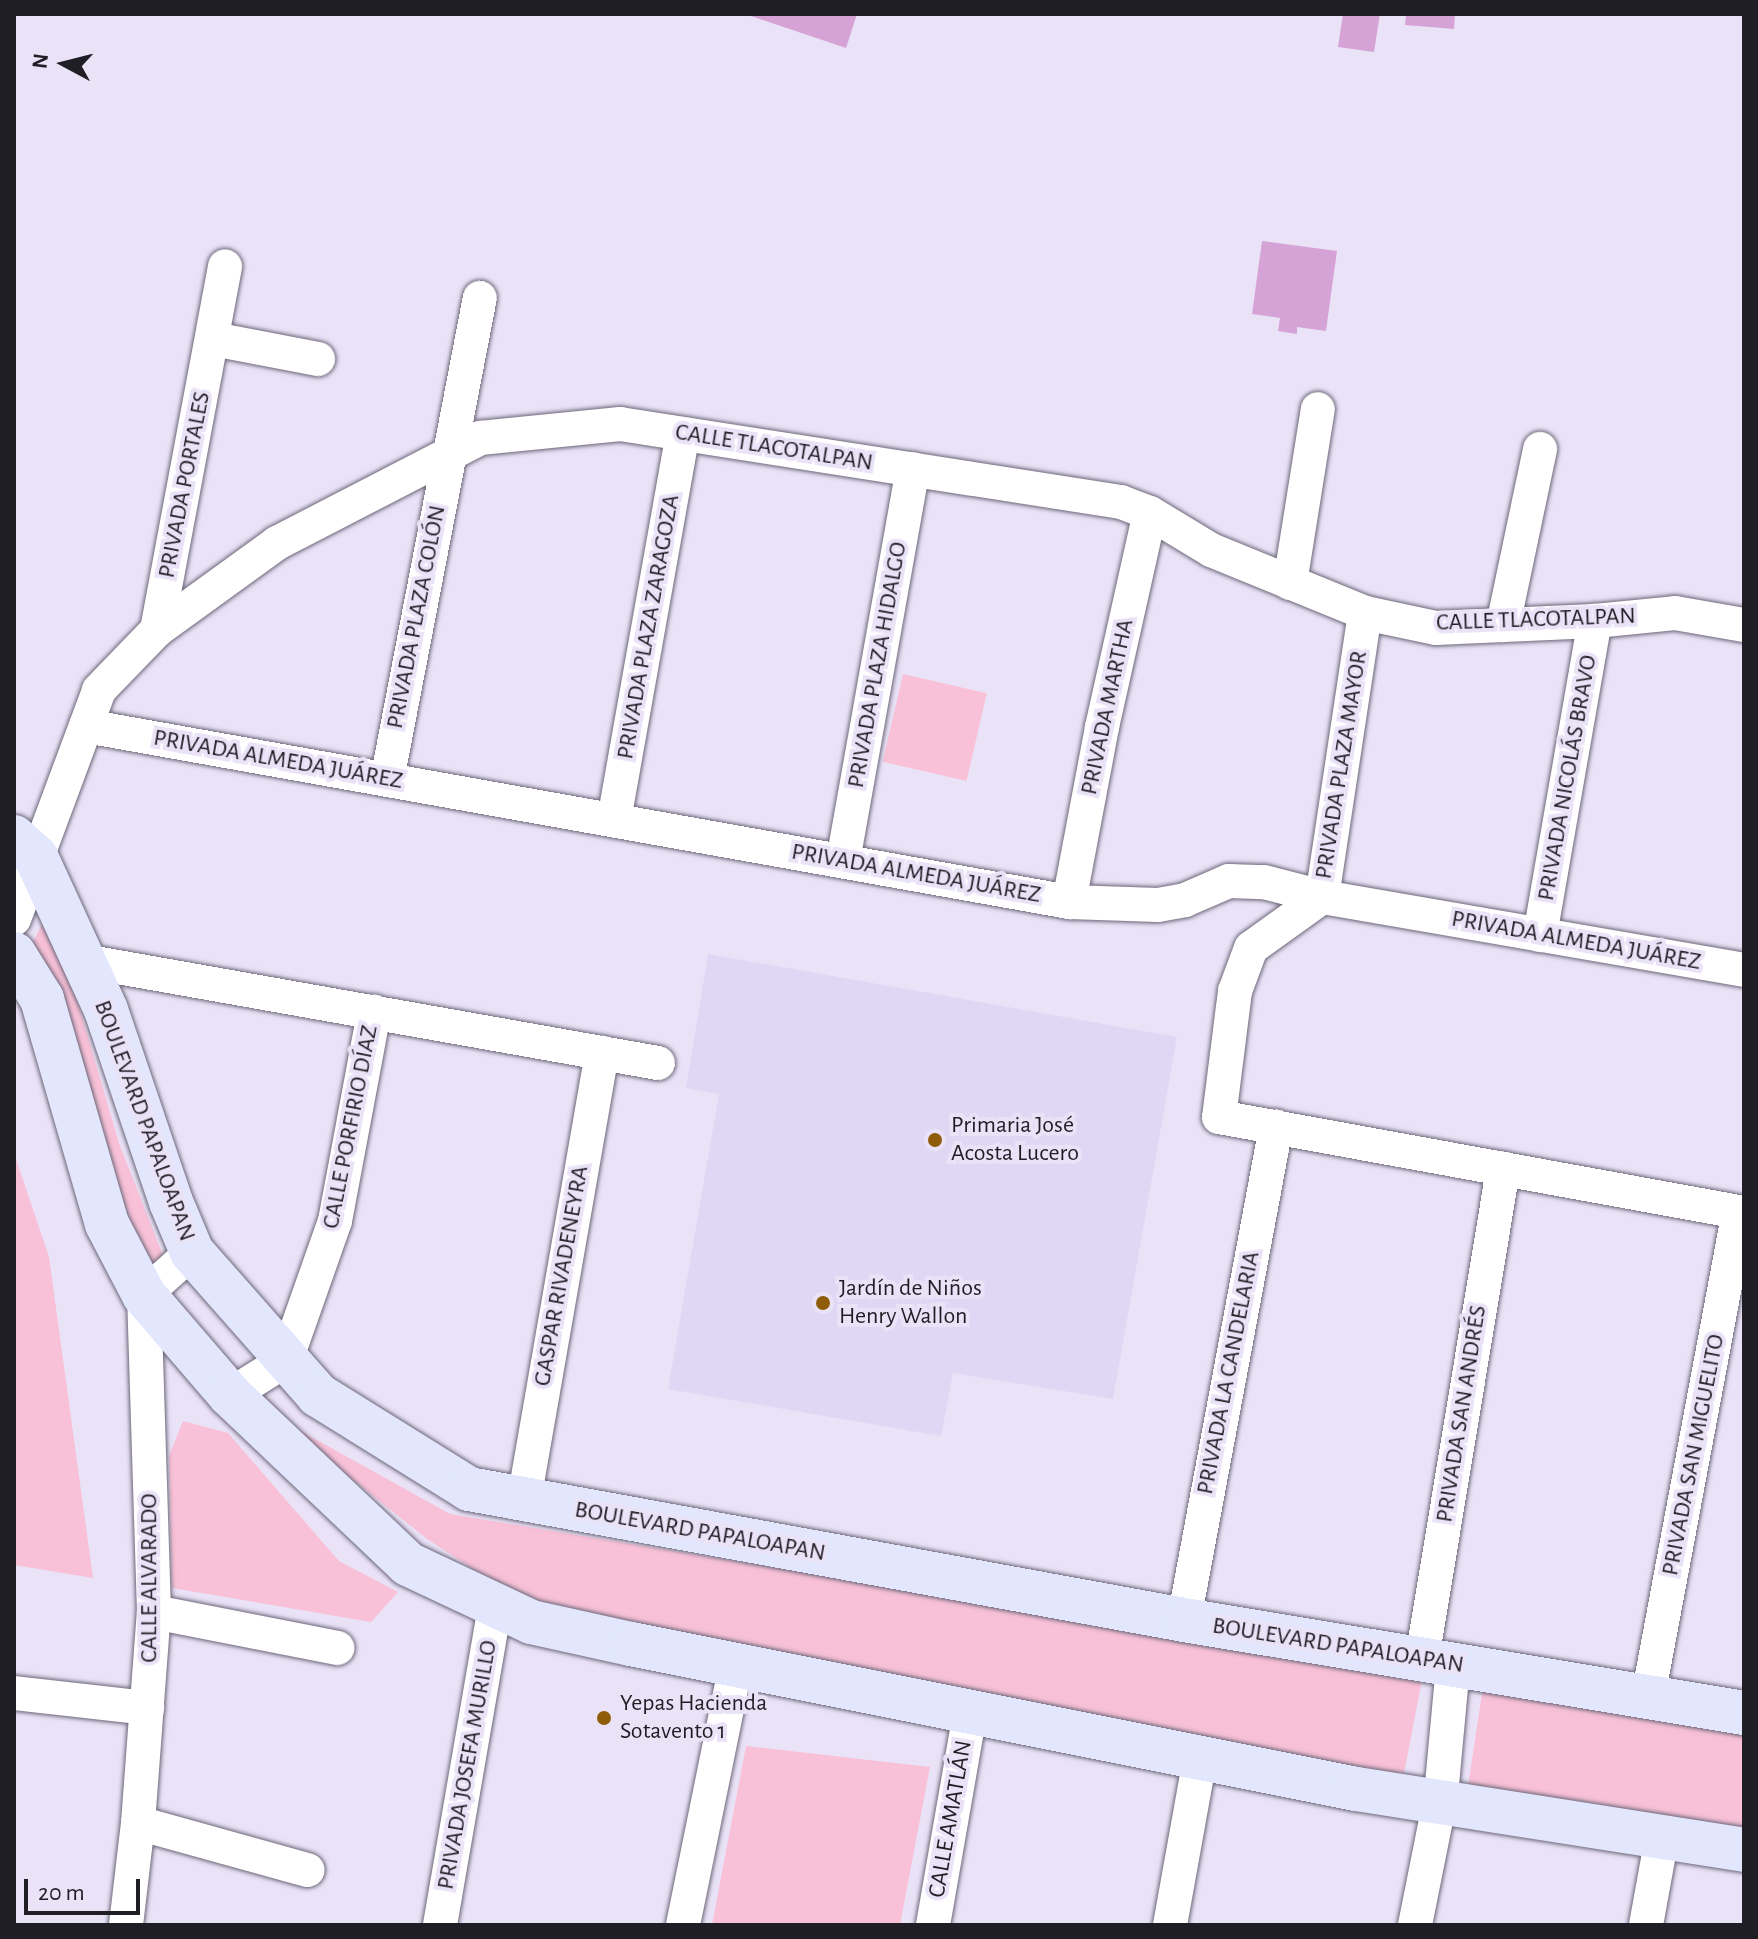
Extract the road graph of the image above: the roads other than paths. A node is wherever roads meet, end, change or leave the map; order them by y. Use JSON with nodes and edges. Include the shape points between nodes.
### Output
{"nodes":[{"id":1,"x":225,"y":266,"type":"dead end"},
{"id":2,"x":480,"y":298,"type":"dead end"},
{"id":3,"x":213,"y":339,"type":"junction"},
{"id":4,"x":318,"y":359,"type":"dead end"},
{"id":5,"x":1318,"y":409,"type":"dead end"},
{"id":6,"x":683,"y":434,"type":"junction"},
{"id":7,"x":1540,"y":449,"type":"dead end"},
{"id":8,"x":449,"y":454,"type":"junction"},
{"id":9,"x":913,"y":469,"type":"junction"},
{"id":10,"x":1150,"y":513,"type":"junction"},
{"id":11,"x":1290,"y":583,"type":"junction"},
{"id":12,"x":1365,"y":613,"type":"junction"},
{"id":13,"x":1595,"y":621,"type":"junction"},
{"id":14,"x":1503,"y":625,"type":"junction"},
{"id":15,"x":1744,"y":625,"type":"edge"},
{"id":16,"x":157,"y":630,"type":"junction"},
{"id":17,"x":86,"y":726,"type":"junction"},
{"id":18,"x":387,"y":780,"type":"junction"},
{"id":19,"x":614,"y":820,"type":"junction"},
{"id":20,"x":25,"y":847,"type":"edge"},
{"id":21,"x":843,"y":861,"type":"junction"},
{"id":22,"x":1322,"y":897,"type":"junction"},
{"id":23,"x":1069,"y":902,"type":"junction"},
{"id":24,"x":14,"y":919,"type":"edge"},
{"id":25,"x":1540,"y":935,"type":"junction"},
{"id":26,"x":14,"y":954,"type":"edge"},
{"id":27,"x":84,"y":961,"type":"junction"},
{"id":28,"x":1744,"y":970,"type":"edge"},
{"id":29,"x":374,"y":1012,"type":"junction"},
{"id":30,"x":602,"y":1053,"type":"junction"},
{"id":31,"x":658,"y":1063,"type":"dead end"},
{"id":32,"x":1276,"y":1127,"type":"junction"},
{"id":33,"x":1503,"y":1169,"type":"junction"},
{"id":34,"x":1741,"y":1213,"type":"edge"},
{"id":35,"x":192,"y":1252,"type":"junction"},
{"id":36,"x":144,"y":1295,"type":"junction"},
{"id":37,"x":286,"y":1360,"type":"junction"},
{"id":38,"x":230,"y":1395,"type":"junction"},
{"id":39,"x":524,"y":1500,"type":"junction"},
{"id":40,"x":495,"y":1605,"type":"junction"},
{"id":41,"x":154,"y":1612,"type":"junction"},
{"id":42,"x":1184,"y":1620,"type":"junction"},
{"id":43,"x":338,"y":1648,"type":"dead end"},
{"id":44,"x":1438,"y":1662,"type":"junction"},
{"id":45,"x":736,"y":1665,"type":"junction"},
{"id":46,"x":14,"y":1693,"type":"edge"},
{"id":47,"x":1648,"y":1697,"type":"junction"},
{"id":48,"x":147,"y":1708,"type":"junction"},
{"id":49,"x":970,"y":1712,"type":"junction"},
{"id":50,"x":1744,"y":1713,"type":"edge"},
{"id":51,"x":1200,"y":1759,"type":"junction"},
{"id":52,"x":1439,"y":1803,"type":"junction"},
{"id":53,"x":138,"y":1823,"type":"junction"},
{"id":54,"x":1662,"y":1837,"type":"junction"},
{"id":55,"x":1744,"y":1850,"type":"edge"},
{"id":56,"x":308,"y":1870,"type":"dead end"},
{"id":57,"x":126,"y":1925,"type":"edge"},
{"id":58,"x":440,"y":1925,"type":"edge"},
{"id":59,"x":683,"y":1925,"type":"edge"},
{"id":60,"x":933,"y":1925,"type":"edge"},
{"id":61,"x":1170,"y":1925,"type":"edge"},
{"id":62,"x":1415,"y":1925,"type":"edge"},
{"id":63,"x":1646,"y":1925,"type":"edge"}],
"edges":[{"from":1,"to":3,"type":"street","name":"PRIVADA PORTALES"},
{"from":2,"to":8,"type":"street","name":"PRIVADA PLAZA COLÓN"},
{"from":3,"to":4,"type":"street"},
{"from":3,"to":16,"type":"street","name":"PRIVADA PORTALES"},
{"from":5,"to":11,"type":"street"},
{"from":6,"to":8,"type":"street","name":"CALLE TLACOTALPAN","via":[[620,424],[480,438]]},
{"from":6,"to":9,"type":"street","name":"CALLE TLACOTALPAN"},
{"from":6,"to":19,"type":"street","name":"PRIVADA PLAZA ZARAGOZA"},
{"from":7,"to":14,"type":"street"},
{"from":8,"to":16,"type":"street","name":"CALLE TLACOTALPAN","via":[[277,543]]},
{"from":8,"to":18,"type":"street","name":"PRIVADA PLAZA COLÓN"},
{"from":9,"to":10,"type":"street","name":"CALLE TLACOTALPAN","via":[[1121,502]]},
{"from":9,"to":21,"type":"street","name":"PRIVADA PLAZA HIDALGO"},
{"from":10,"to":11,"type":"street","name":"CALLE TLACOTALPAN","via":[[1211,550]]},
{"from":10,"to":23,"type":"street","name":"PRIVADA MARTHA"},
{"from":11,"to":12,"type":"street","name":"CALLE TLACOTALPAN"},
{"from":12,"to":14,"type":"street","name":"CALLE TLACOTALPAN","via":[[1436,628]]},
{"from":12,"to":22,"type":"street","name":"PRIVADA PLAZA MAYOR"},
{"from":13,"to":14,"type":"street","name":"CALLE TLACOTALPAN"},
{"from":13,"to":15,"type":"street","name":"CALLE TLACOTALPAN","via":[[1675,613]]},
{"from":13,"to":25,"type":"street","name":"PRIVADA NICOLÁS BRAVO"},
{"from":16,"to":17,"type":"street","name":"CALLE TLACOTALPAN","via":[[99,690]]},
{"from":17,"to":18,"type":"street","name":"PRIVADA ALMEDA JUÁREZ"},
{"from":17,"to":20,"type":"street","name":"CALLE TLACOTALPAN"},
{"from":18,"to":19,"type":"street","name":"PRIVADA ALMEDA JUÁREZ"},
{"from":19,"to":21,"type":"street","name":"PRIVADA ALMEDA JUÁREZ"},
{"from":20,"to":24,"type":"street","name":"CALLE TLACOTALPAN"},
{"from":20,"to":27,"type":"street","name":"BOULEVARD PAPALOAPAN"},
{"from":21,"to":23,"type":"street","name":"PRIVADA ALMEDA JUÁREZ"},
{"from":22,"to":23,"type":"street","name":"PRIVADA ALMEDA JUÁREZ","via":[[1264,882],[1229,881],[1158,905]]},
{"from":22,"to":25,"type":"street","name":"PRIVADA ALMEDA JUÁREZ"},
{"from":22,"to":32,"type":"street","name":"PRIVADA PLAZA MAYOR","via":[[1251,948],[1235,991],[1219,1117]]},
{"from":25,"to":28,"type":"street","name":"PRIVADA ALMEDA JUÁREZ"},
{"from":26,"to":36,"type":"street","via":[[42,999],[107,1224]]},
{"from":27,"to":29,"type":"street","name":"CALLE PORFIRIO DÍAZ"},
{"from":27,"to":35,"type":"street","name":"BOULEVARD PAPALOAPAN"},
{"from":29,"to":30,"type":"street","name":"CALLE PORFIRIO DÍAZ"},
{"from":29,"to":37,"type":"street","name":"CALLE PORFIRIO DÍAZ","via":[[335,1221]]},
{"from":30,"to":31,"type":"street","name":"CALLE PORFIRIO DÍAZ"},
{"from":30,"to":39,"type":"street","name":"GASPAR RIVADENEYRA"},
{"from":32,"to":33,"type":"street"},
{"from":32,"to":42,"type":"street","name":"PRIVADA LA CANDELARIA"},
{"from":33,"to":34,"type":"street"},
{"from":33,"to":44,"type":"street","name":"PRIVADA SAN ANDRÉS"},
{"from":34,"to":47,"type":"street","name":"PRIVADA SAN MIGUELITO"},
{"from":35,"to":36,"type":"street"},
{"from":35,"to":37,"type":"street","name":"BOULEVARD PAPALOAPAN"},
{"from":36,"to":38,"type":"street"},
{"from":36,"to":41,"type":"street","name":"CALLE ALVARADO"},
{"from":37,"to":38,"type":"street"},
{"from":37,"to":39,"type":"street","name":"BOULEVARD PAPALOAPAN","via":[[318,1395],[469,1489]]},
{"from":38,"to":40,"type":"street","via":[[408,1564]]},
{"from":39,"to":42,"type":"street","name":"BOULEVARD PAPALOAPAN"},
{"from":40,"to":45,"type":"street","via":[[531,1622]]},
{"from":40,"to":58,"type":"street","name":"PRIVADA JOSEFA MURILLO"},
{"from":41,"to":43,"type":"street"},
{"from":41,"to":48,"type":"street","name":"CALLE ALVARADO"},
{"from":42,"to":44,"type":"street","name":"BOULEVARD PAPALOAPAN"},
{"from":44,"to":47,"type":"street","name":"BOULEVARD PAPALOAPAN"},
{"from":44,"to":52,"type":"street","name":"PRIVADA SAN ANDRÉS"},
{"from":45,"to":49,"type":"street"},
{"from":45,"to":59,"type":"street"},
{"from":46,"to":48,"type":"street"},
{"from":47,"to":50,"type":"street","name":"BOULEVARD PAPALOAPAN"},
{"from":48,"to":53,"type":"street","name":"CALLE ALVARADO"},
{"from":49,"to":51,"type":"street"},
{"from":49,"to":60,"type":"street","name":"CALLE AMATLÁN"},
{"from":51,"to":52,"type":"street"},
{"from":51,"to":61,"type":"street"},
{"from":52,"to":54,"type":"street"},
{"from":52,"to":62,"type":"street","name":"PRIVADA SAN ANDRÉS"},
{"from":53,"to":56,"type":"street"},
{"from":53,"to":57,"type":"street","name":"CALLE ALVARADO"},
{"from":54,"to":55,"type":"street"},
{"from":54,"to":63,"type":"street"}]}
